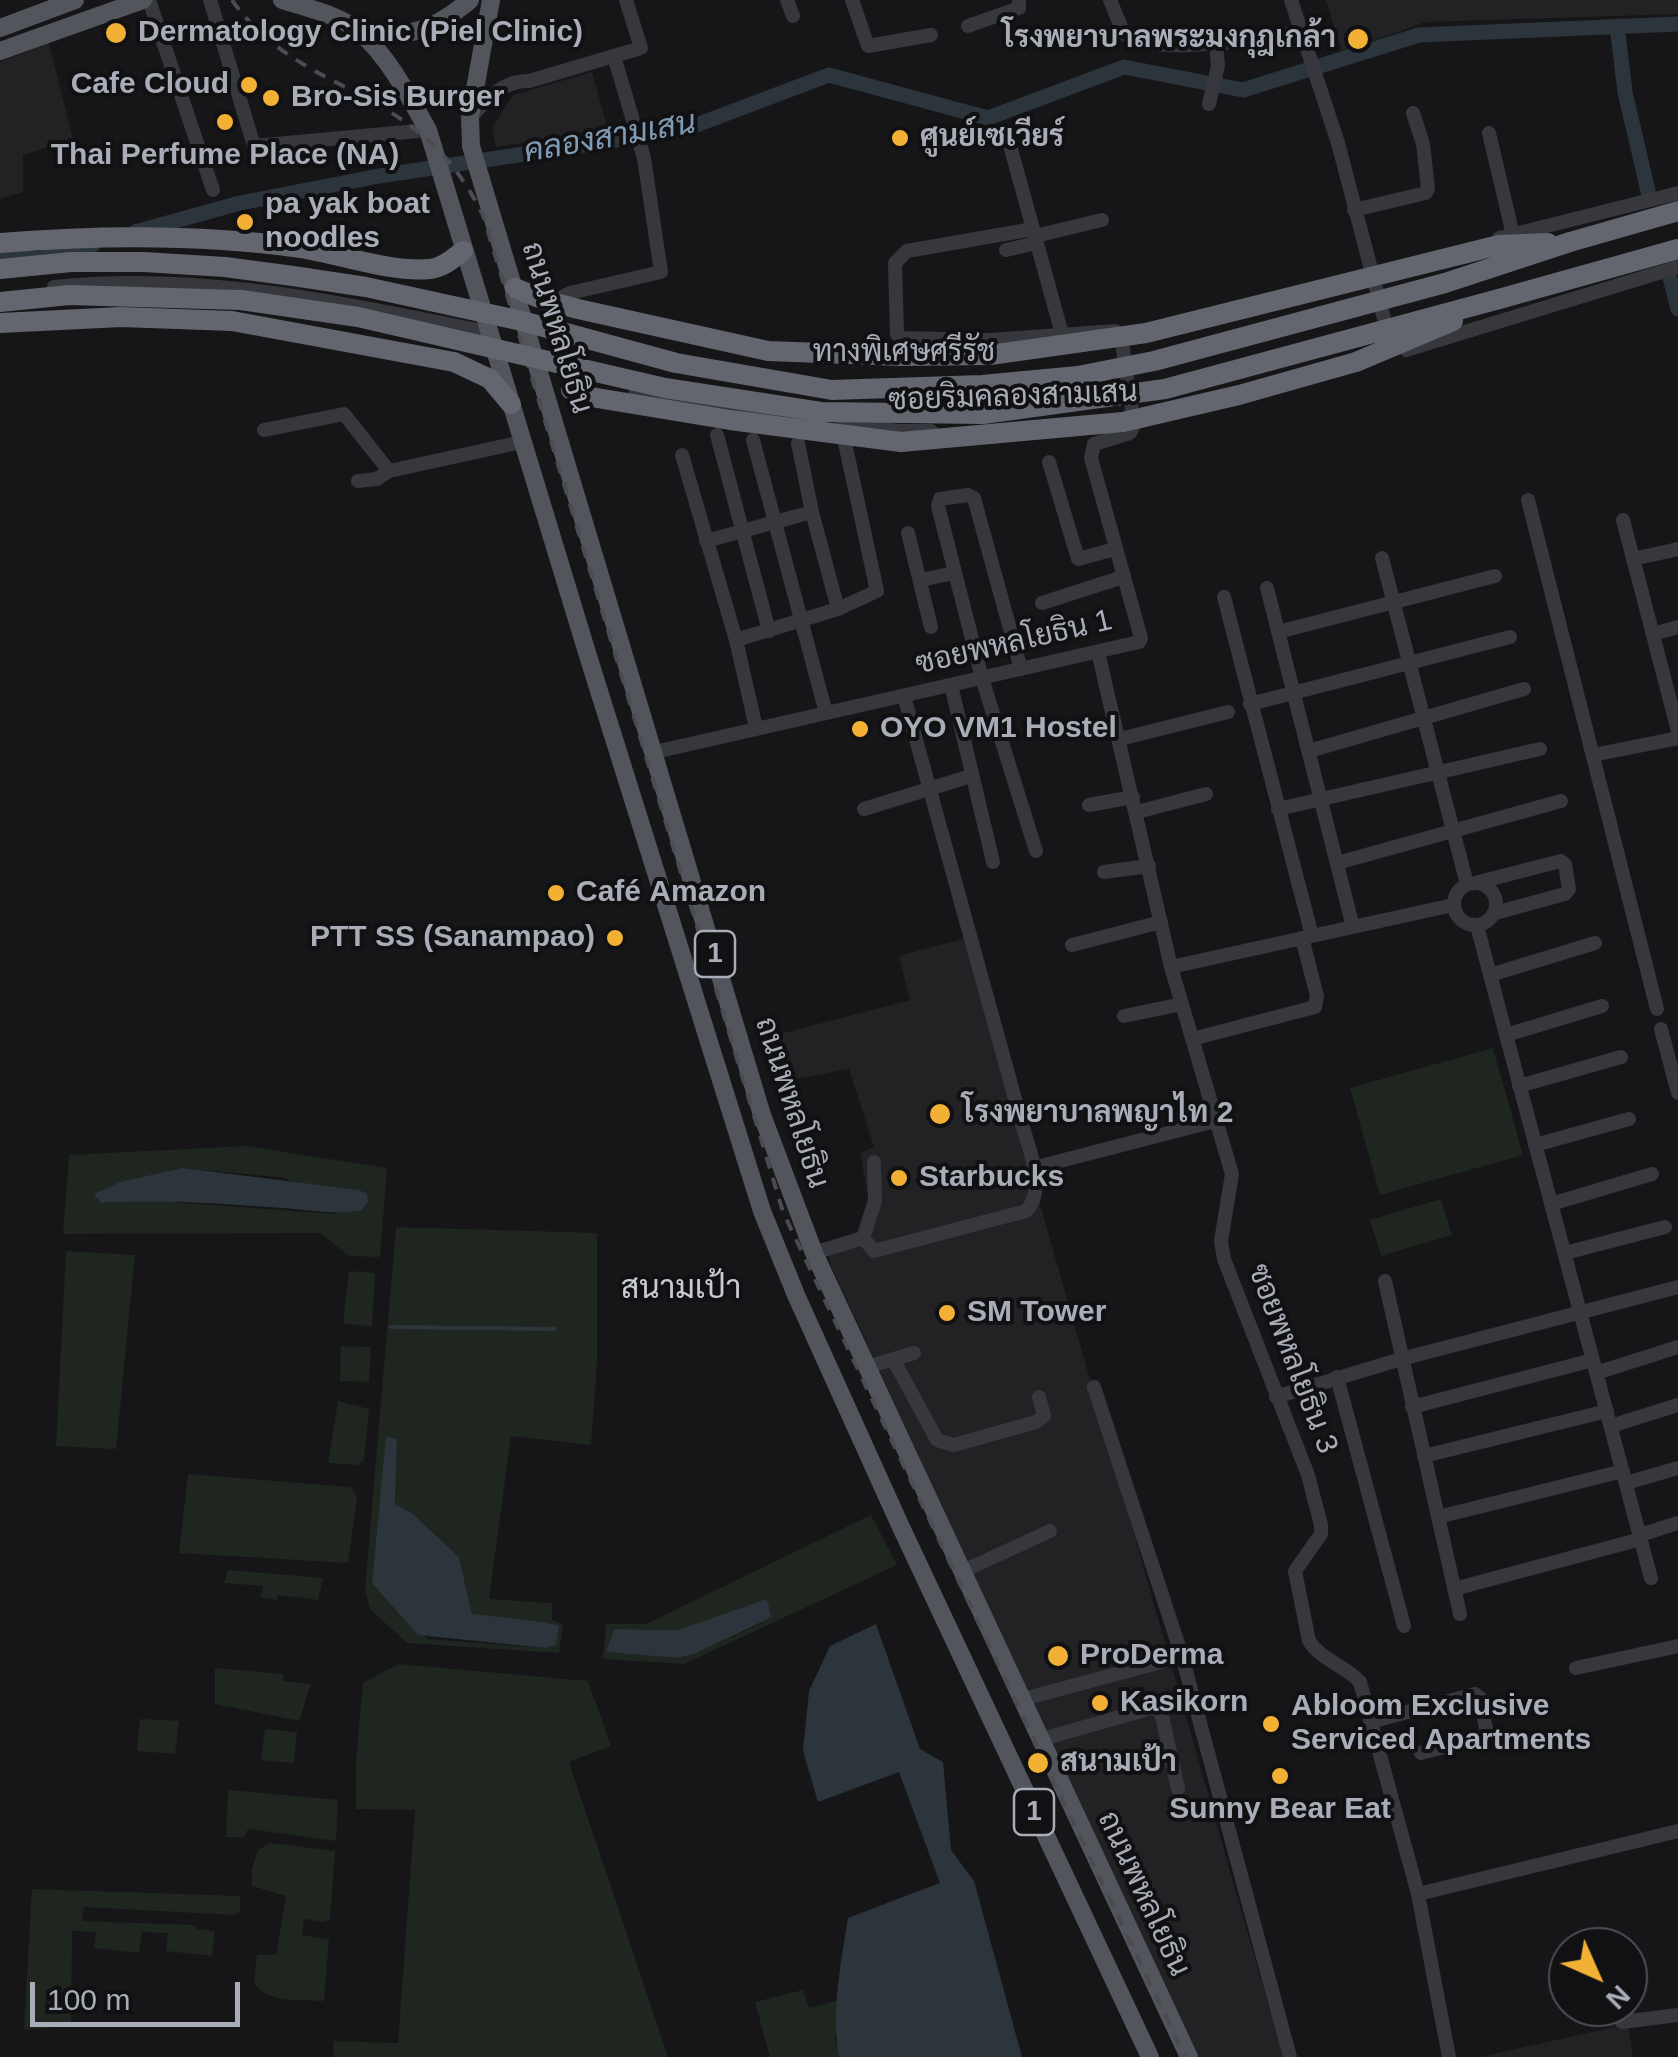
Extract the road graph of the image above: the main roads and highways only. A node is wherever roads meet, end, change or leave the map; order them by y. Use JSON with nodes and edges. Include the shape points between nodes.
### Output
{"nodes":[{"id":1,"x":75,"y":0,"type":"edge"},
{"id":2,"x":146,"y":0,"type":"edge"},
{"id":3,"x":282,"y":0,"type":"edge"},
{"id":4,"x":319,"y":0,"type":"edge"},
{"id":5,"x":470,"y":0,"type":"edge"},
{"id":6,"x":491,"y":0,"type":"edge"},
{"id":7,"x":342,"y":22,"type":"junction"},
{"id":8,"x":0,"y":28,"type":"edge"},
{"id":9,"x":360,"y":32,"type":"junction"},
{"id":10,"x":0,"y":51,"type":"edge"},
{"id":11,"x":1678,"y":211,"type":"edge"},
{"id":12,"x":1570,"y":242,"type":"junction"},
{"id":13,"x":0,"y":244,"type":"edge"},
{"id":14,"x":1678,"y":249,"type":"edge"},
{"id":15,"x":464,"y":250,"type":"junction"},
{"id":16,"x":0,"y":270,"type":"edge"},
{"id":17,"x":515,"y":288,"type":"junction"},
{"id":18,"x":1500,"y":299,"type":"junction"},
{"id":19,"x":0,"y":302,"type":"edge"},
{"id":20,"x":0,"y":322,"type":"edge"},
{"id":21,"x":571,"y":390,"type":"road end"},
{"id":22,"x":511,"y":404,"type":"junction"},
{"id":23,"x":704,"y":915,"type":"junction"},
{"id":24,"x":672,"y":923,"type":"junction"},
{"id":25,"x":951,"y":1550,"type":"junction"},
{"id":26,"x":919,"y":1566,"type":"junction"},
{"id":27,"x":1150,"y":2057,"type":"edge"},
{"id":28,"x":1189,"y":2057,"type":"edge"}],
"edges":[{"from":1,"to":8,"type":"main road"},
{"from":2,"to":10,"type":"main road"},
{"from":3,"to":7,"type":"main road"},
{"from":4,"to":7,"type":"main road"},
{"from":5,"to":9,"type":"main road","via":[[422,31]]},
{"from":6,"to":17,"type":"main road","name":"ถนนพหลโยธิน","number":"1","via":[[470,118],[472,146]]},
{"from":7,"to":9,"type":"main road"},
{"from":9,"to":15,"type":"main road","name":"ถนนพหลโยธิน","number":"1","via":[[428,130]]},
{"from":11,"to":12,"type":"highway","name":"ทางพิเศษศรีรัช"},
{"from":12,"to":16,"type":"highway","name":"ทางพิเศษศรีรัช","bridge":true,"via":[[1445,283],[1078,376],[832,390],[676,363],[366,287],[259,271],[126,262]]},
{"from":12,"to":17,"type":"highway","bridge":true,"via":[[1499,244],[1146,333],[990,355],[768,351],[552,303]]},
{"from":13,"to":15,"type":"highway","via":[[138,236],[301,248],[433,269]]},
{"from":14,"to":18,"type":"highway","name":"ทางพิเศษศรีรัช"},
{"from":15,"to":22,"type":"main road","name":"ถนนพหลโยธิน","number":"1"},
{"from":17,"to":23,"type":"main road","name":"ถนนพหลโยธิน","number":"1"},
{"from":18,"to":19,"type":"highway","name":"ทางพิเศษศรีรัช","bridge":true,"via":[[1165,389],[983,414],[821,412],[665,388],[358,318],[241,300],[69,295]]},
{"from":18,"to":21,"type":"highway","bridge":true,"via":[[1356,362],[1123,422],[901,442]]},
{"from":20,"to":22,"type":"highway","via":[[232,320],[468,366]]},
{"from":22,"to":24,"type":"main road","name":"ถนนพหลโยธิน","number":"1"},
{"from":23,"to":24,"type":"main road"},
{"from":23,"to":25,"type":"main road","name":"ถนนพหลโยธิน","number":"1","via":[[762,1115],[814,1253]]},
{"from":24,"to":26,"type":"main road","name":"ถนนพหลโยธิน","number":"1","via":[[768,1226]]},
{"from":25,"to":26,"type":"main road"},
{"from":25,"to":28,"type":"main road","name":"ถนนพหลโยธิน","number":"1"},
{"from":26,"to":27,"type":"main road","name":"ถนนพหลโยธิน","number":"1"}]}
